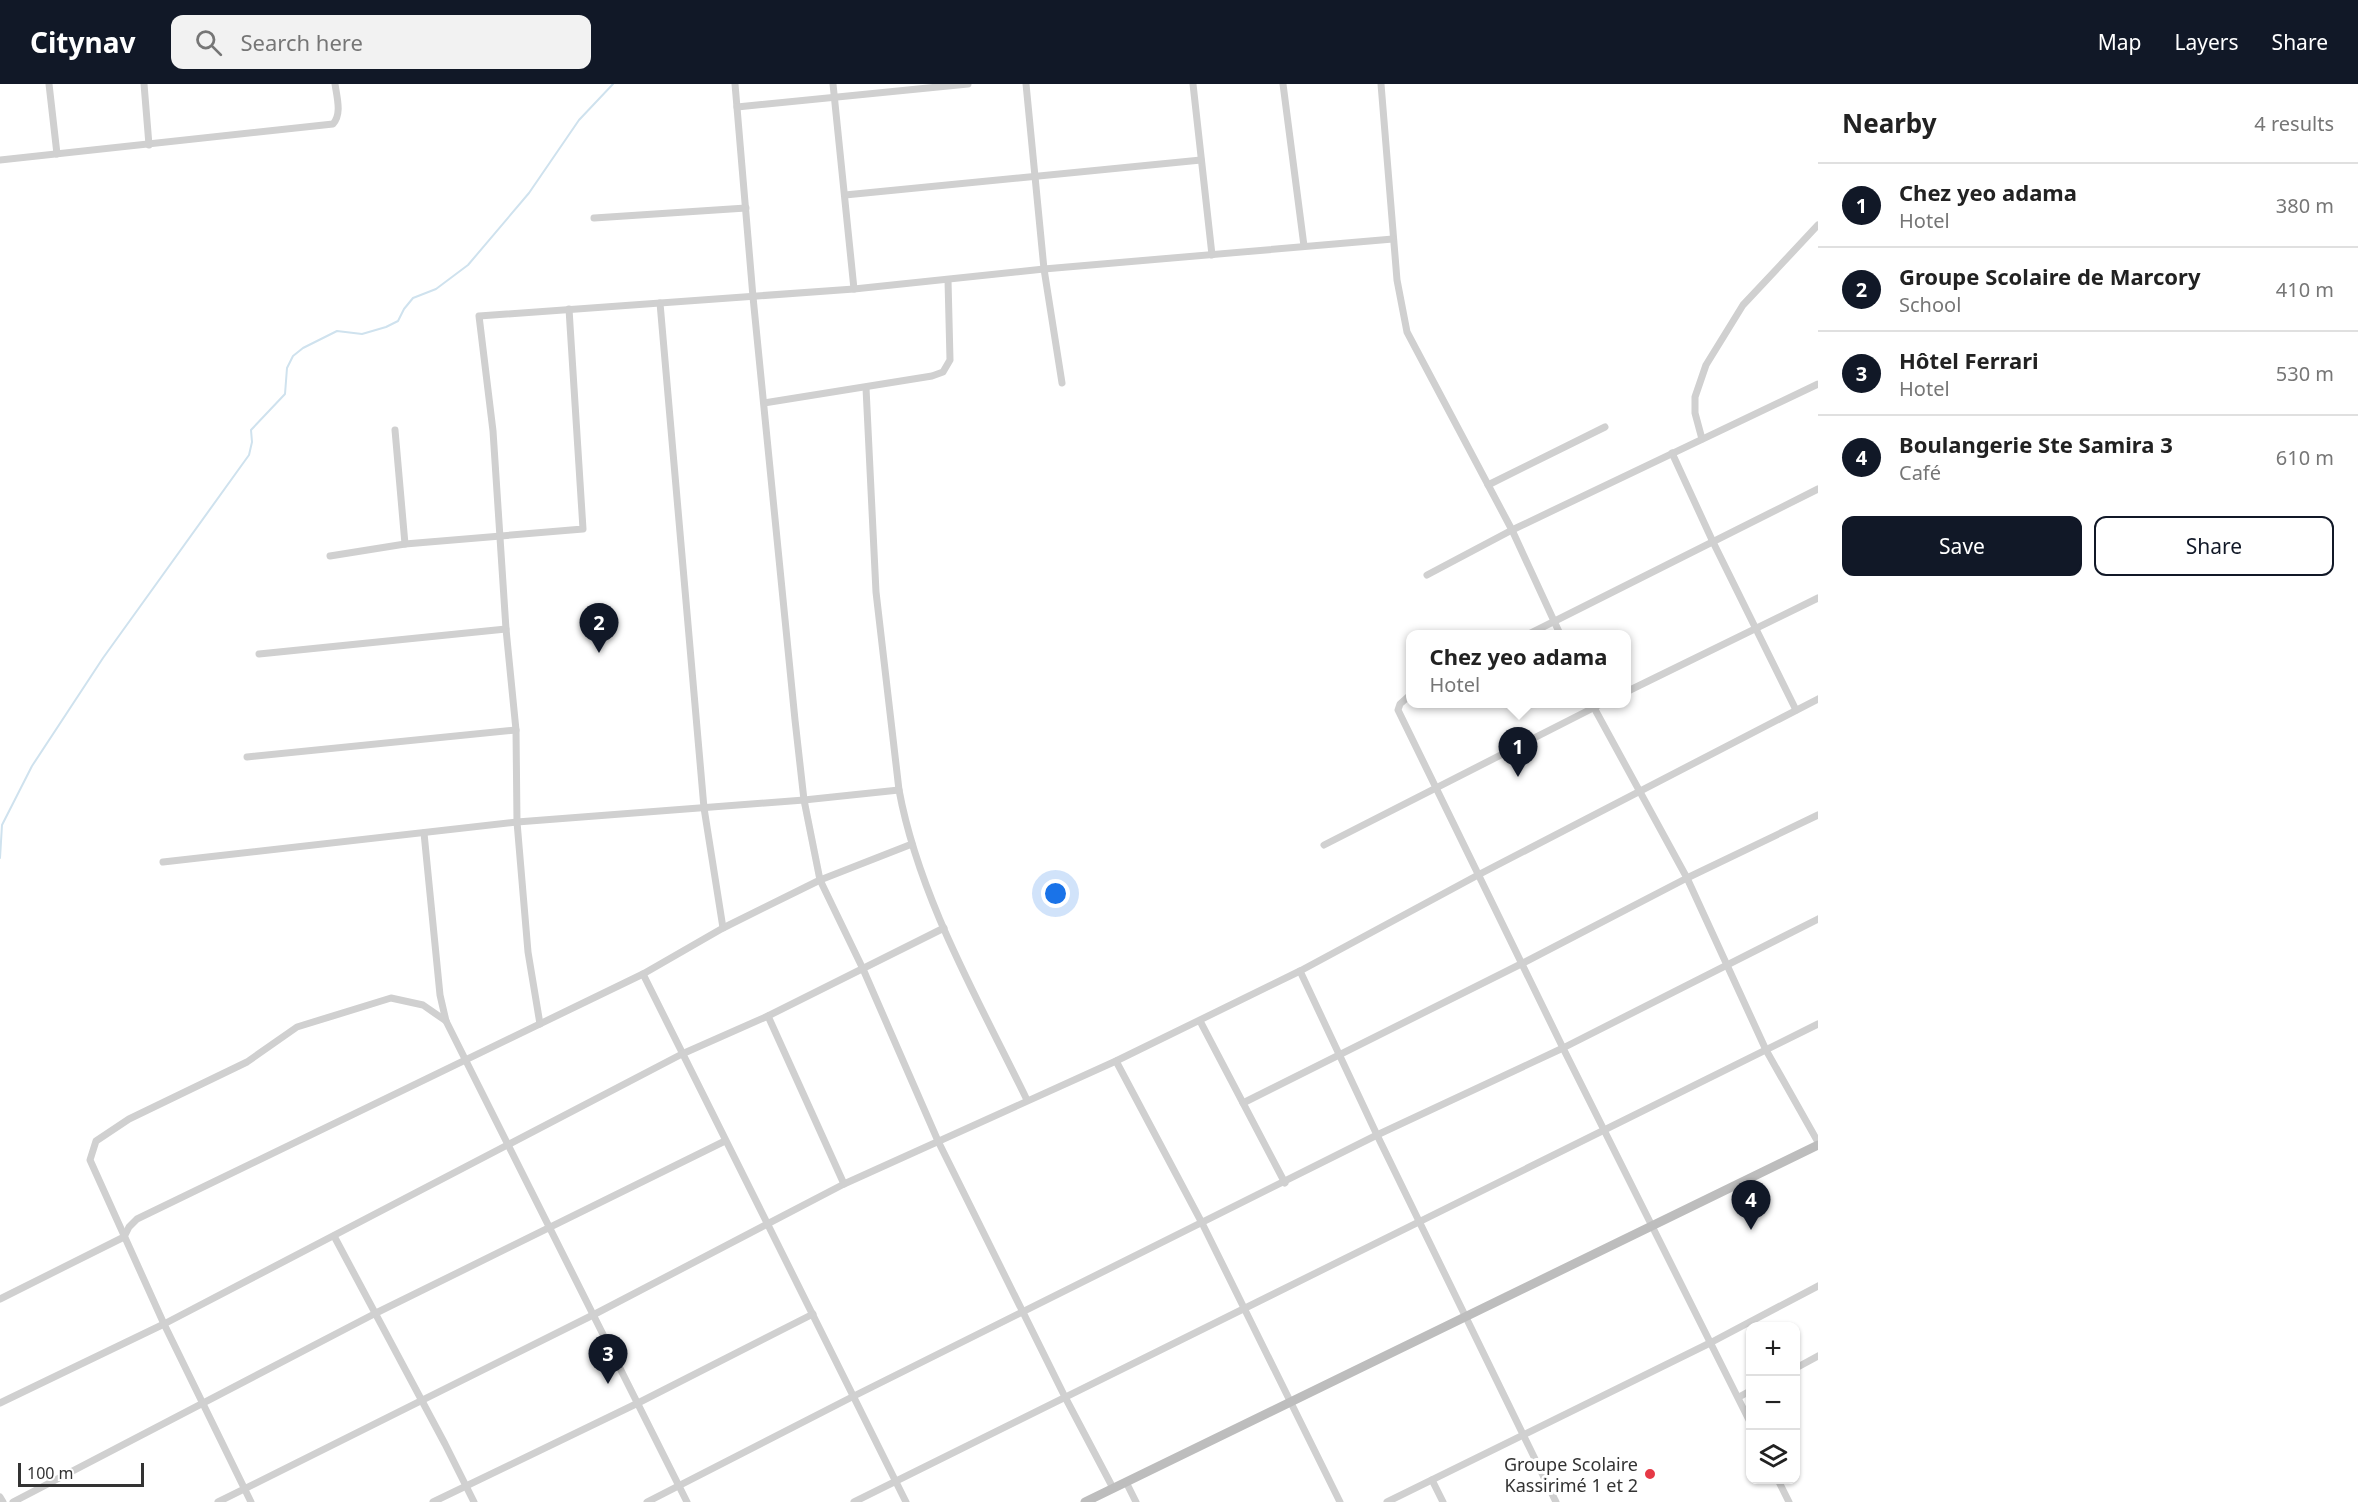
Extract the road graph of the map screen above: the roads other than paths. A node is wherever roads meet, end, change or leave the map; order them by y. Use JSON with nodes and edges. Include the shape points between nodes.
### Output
{"nodes":[{"id":1,"x":49,"y":84,"type":"edge"},
{"id":2,"x":144,"y":84,"type":"edge"},
{"id":3,"x":335,"y":84,"type":"edge"},
{"id":4,"x":735,"y":84,"type":"edge"},
{"id":5,"x":833,"y":84,"type":"edge"},
{"id":6,"x":968,"y":84,"type":"edge"},
{"id":7,"x":1026,"y":84,"type":"edge"},
{"id":8,"x":1193,"y":84,"type":"edge"},
{"id":9,"x":1283,"y":84,"type":"edge"},
{"id":10,"x":1381,"y":84,"type":"edge"},
{"id":11,"x":925,"y":86,"type":"edge"},
{"id":12,"x":835,"y":97,"type":"junction"},
{"id":13,"x":737,"y":107,"type":"junction"},
{"id":14,"x":149,"y":145,"type":"junction"},
{"id":15,"x":57,"y":154,"type":"junction"},
{"id":16,"x":0,"y":160,"type":"edge"},
{"id":17,"x":1202,"y":160,"type":"junction"},
{"id":18,"x":1034,"y":176,"type":"junction"},
{"id":19,"x":845,"y":195,"type":"junction"},
{"id":20,"x":746,"y":208,"type":"junction"},
{"id":21,"x":594,"y":218,"type":"dead end"},
{"id":22,"x":1818,"y":225,"type":"edge"},
{"id":23,"x":1394,"y":239,"type":"junction"},
{"id":24,"x":1304,"y":246,"type":"junction"},
{"id":25,"x":1212,"y":255,"type":"junction"},
{"id":26,"x":1044,"y":269,"type":"junction"},
{"id":27,"x":948,"y":280,"type":"junction"},
{"id":28,"x":855,"y":289,"type":"junction"},
{"id":29,"x":753,"y":297,"type":"junction"},
{"id":30,"x":660,"y":303,"type":"junction"},
{"id":31,"x":569,"y":309,"type":"junction"},
{"id":32,"x":1062,"y":382,"type":"dead end"},
{"id":33,"x":1818,"y":384,"type":"edge"},
{"id":34,"x":866,"y":388,"type":"junction"},
{"id":35,"x":764,"y":403,"type":"junction"},
{"id":36,"x":1605,"y":427,"type":"dead end"},
{"id":37,"x":395,"y":430,"type":"dead end"},
{"id":38,"x":1702,"y":439,"type":"junction"},
{"id":39,"x":1672,"y":453,"type":"junction"},
{"id":40,"x":1488,"y":485,"type":"junction"},
{"id":41,"x":1818,"y":489,"type":"edge"},
{"id":42,"x":1512,"y":530,"type":"junction"},
{"id":43,"x":500,"y":537,"type":"junction"},
{"id":44,"x":1713,"y":542,"type":"junction"},
{"id":45,"x":405,"y":544,"type":"junction"},
{"id":46,"x":330,"y":556,"type":"dead end"},
{"id":47,"x":1427,"y":575,"type":"dead end"},
{"id":48,"x":1818,"y":598,"type":"edge"},
{"id":49,"x":1554,"y":622,"type":"junction"},
{"id":50,"x":506,"y":629,"type":"junction"},
{"id":51,"x":1757,"y":629,"type":"junction"},
{"id":52,"x":1538,"y":630,"type":"edge"},
{"id":53,"x":1558,"y":630,"type":"edge"},
{"id":54,"x":259,"y":654,"type":"dead end"},
{"id":55,"x":1631,"y":690,"type":"edge"},
{"id":56,"x":1406,"y":699,"type":"edge"},
{"id":57,"x":1818,"y":699,"type":"edge"},
{"id":58,"x":1590,"y":708,"type":"edge"},
{"id":59,"x":1598,"y":708,"type":"edge"},
{"id":60,"x":1796,"y":710,"type":"junction"},
{"id":61,"x":516,"y":730,"type":"junction"},
{"id":62,"x":246,"y":757,"type":"dead end"},
{"id":63,"x":1437,"y":788,"type":"junction"},
{"id":64,"x":899,"y":790,"type":"junction"},
{"id":65,"x":1640,"y":790,"type":"junction"},
{"id":66,"x":804,"y":800,"type":"junction"},
{"id":67,"x":704,"y":807,"type":"junction"},
{"id":68,"x":1818,"y":815,"type":"edge"},
{"id":69,"x":517,"y":822,"type":"junction"},
{"id":70,"x":424,"y":833,"type":"junction"},
{"id":71,"x":912,"y":844,"type":"junction"},
{"id":72,"x":1324,"y":845,"type":"dead end"},
{"id":73,"x":163,"y":862,"type":"dead end"},
{"id":74,"x":1478,"y":875,"type":"junction"},
{"id":75,"x":1687,"y":878,"type":"junction"},
{"id":76,"x":820,"y":880,"type":"junction"},
{"id":77,"x":1818,"y":920,"type":"edge"},
{"id":78,"x":723,"y":928,"type":"junction"},
{"id":79,"x":944,"y":928,"type":"junction"},
{"id":80,"x":1523,"y":963,"type":"junction"},
{"id":81,"x":1726,"y":966,"type":"junction"},
{"id":82,"x":863,"y":969,"type":"junction"},
{"id":83,"x":1300,"y":971,"type":"junction"},
{"id":84,"x":643,"y":974,"type":"junction"},
{"id":85,"x":768,"y":1016,"type":"junction"},
{"id":86,"x":446,"y":1021,"type":"junction"},
{"id":87,"x":1200,"y":1021,"type":"junction"},
{"id":88,"x":540,"y":1024,"type":"junction"},
{"id":89,"x":1818,"y":1024,"type":"edge"},
{"id":90,"x":1563,"y":1048,"type":"junction"},
{"id":91,"x":1766,"y":1050,"type":"junction"},
{"id":92,"x":682,"y":1054,"type":"junction"},
{"id":93,"x":1339,"y":1054,"type":"junction"},
{"id":94,"x":466,"y":1059,"type":"junction"},
{"id":95,"x":1116,"y":1061,"type":"junction"},
{"id":96,"x":1027,"y":1100,"type":"junction"},
{"id":97,"x":1243,"y":1103,"type":"junction"},
{"id":98,"x":1604,"y":1130,"type":"junction"},
{"id":99,"x":1377,"y":1135,"type":"junction"},
{"id":100,"x":725,"y":1141,"type":"junction"},
{"id":101,"x":938,"y":1141,"type":"junction"},
{"id":102,"x":507,"y":1144,"type":"junction"},
{"id":103,"x":1818,"y":1144,"type":"edge"},
{"id":104,"x":1285,"y":1183,"type":"junction"},
{"id":105,"x":844,"y":1184,"type":"junction"},
{"id":106,"x":1420,"y":1222,"type":"junction"},
{"id":107,"x":1202,"y":1223,"type":"junction"},
{"id":108,"x":768,"y":1225,"type":"junction"},
{"id":109,"x":550,"y":1227,"type":"junction"},
{"id":110,"x":1652,"y":1227,"type":"junction"},
{"id":111,"x":334,"y":1236,"type":"junction"},
{"id":112,"x":124,"y":1237,"type":"junction"},
{"id":113,"x":1818,"y":1286,"type":"edge"},
{"id":114,"x":0,"y":1299,"type":"edge"},
{"id":115,"x":1244,"y":1309,"type":"junction"},
{"id":116,"x":376,"y":1313,"type":"junction"},
{"id":117,"x":1023,"y":1313,"type":"junction"},
{"id":118,"x":595,"y":1314,"type":"junction"},
{"id":119,"x":813,"y":1314,"type":"junction"},
{"id":120,"x":1466,"y":1318,"type":"junction"},
{"id":121,"x":164,"y":1324,"type":"junction"},
{"id":122,"x":1710,"y":1343,"type":"junction"},
{"id":123,"x":1818,"y":1356,"type":"edge"},
{"id":124,"x":1800,"y":1366,"type":"edge"},
{"id":125,"x":1746,"y":1393,"type":"edge"},
{"id":126,"x":854,"y":1396,"type":"junction"},
{"id":127,"x":1065,"y":1397,"type":"junction"},
{"id":128,"x":1739,"y":1397,"type":"junction"},
{"id":129,"x":421,"y":1400,"type":"junction"},
{"id":130,"x":202,"y":1402,"type":"junction"},
{"id":131,"x":0,"y":1403,"type":"edge"},
{"id":132,"x":638,"y":1403,"type":"junction"},
{"id":133,"x":1290,"y":1403,"type":"junction"},
{"id":134,"x":1746,"y":1413,"type":"edge"},
{"id":135,"x":1523,"y":1435,"type":"junction"},
{"id":136,"x":1432,"y":1480,"type":"junction"},
{"id":137,"x":896,"y":1481,"type":"junction"},
{"id":138,"x":1126,"y":1482,"type":"junction"},
{"id":139,"x":1780,"y":1484,"type":"edge"},
{"id":140,"x":466,"y":1485,"type":"junction"},
{"id":141,"x":679,"y":1486,"type":"junction"},
{"id":142,"x":244,"y":1488,"type":"junction"},
{"id":143,"x":1113,"y":1488,"type":"junction"},
{"id":144,"x":0,"y":1497,"type":"edge"},
{"id":145,"x":3,"y":1502,"type":"edge"},
{"id":146,"x":13,"y":1502,"type":"edge"},
{"id":147,"x":218,"y":1502,"type":"edge"},
{"id":148,"x":251,"y":1502,"type":"edge"},
{"id":149,"x":433,"y":1502,"type":"edge"},
{"id":150,"x":474,"y":1502,"type":"edge"},
{"id":151,"x":647,"y":1502,"type":"edge"},
{"id":152,"x":687,"y":1502,"type":"edge"},
{"id":153,"x":854,"y":1502,"type":"edge"},
{"id":154,"x":906,"y":1502,"type":"edge"},
{"id":155,"x":1085,"y":1502,"type":"edge"},
{"id":156,"x":1136,"y":1502,"type":"edge"},
{"id":157,"x":1340,"y":1502,"type":"edge"},
{"id":158,"x":1386,"y":1502,"type":"edge"},
{"id":159,"x":1443,"y":1502,"type":"edge"},
{"id":160,"x":1556,"y":1502,"type":"edge"},
{"id":161,"x":1789,"y":1502,"type":"edge"}],
"edges":[{"from":1,"to":15,"type":"street"},
{"from":2,"to":14,"type":"street"},
{"from":3,"to":14,"type":"street","via":[[339,111],[333,124]]},
{"from":4,"to":13,"type":"street"},
{"from":5,"to":12,"type":"street"},
{"from":6,"to":11,"type":"street"},
{"from":7,"to":18,"type":"street"},
{"from":8,"to":17,"type":"street"},
{"from":9,"to":24,"type":"street"},
{"from":10,"to":23,"type":"street"},
{"from":11,"to":12,"type":"street"},
{"from":12,"to":13,"type":"street"},
{"from":12,"to":19,"type":"street"},
{"from":13,"to":20,"type":"street"},
{"from":14,"to":15,"type":"street"},
{"from":15,"to":16,"type":"street"},
{"from":17,"to":18,"type":"street"},
{"from":17,"to":25,"type":"street"},
{"from":18,"to":19,"type":"street"},
{"from":18,"to":26,"type":"street"},
{"from":19,"to":28,"type":"street"},
{"from":20,"to":21,"type":"street"},
{"from":20,"to":29,"type":"street"},
{"from":22,"to":38,"type":"street","via":[[1743,305],[1706,365],[1695,397]]},
{"from":23,"to":24,"type":"street"},
{"from":23,"to":40,"type":"street","via":[[1407,332]]},
{"from":24,"to":25,"type":"street"},
{"from":25,"to":26,"type":"street"},
{"from":26,"to":27,"type":"street"},
{"from":26,"to":32,"type":"street"},
{"from":27,"to":28,"type":"street"},
{"from":27,"to":34,"type":"street","via":[[950,360],[943,372]]},
{"from":28,"to":29,"type":"street"},
{"from":29,"to":30,"type":"street"},
{"from":29,"to":35,"type":"street"},
{"from":30,"to":31,"type":"street"},
{"from":30,"to":67,"type":"street"},
{"from":31,"to":43,"type":"street","via":[[583,529]]},
{"from":31,"to":43,"type":"street","via":[[479,316],[493,431]]},
{"from":33,"to":38,"type":"street"},
{"from":34,"to":35,"type":"street"},
{"from":34,"to":64,"type":"street","via":[[876,592]]},
{"from":35,"to":66,"type":"street"},
{"from":36,"to":40,"type":"street"},
{"from":37,"to":45,"type":"street"},
{"from":38,"to":39,"type":"street"},
{"from":39,"to":42,"type":"street"},
{"from":39,"to":44,"type":"street"},
{"from":40,"to":42,"type":"street"},
{"from":41,"to":44,"type":"street"},
{"from":42,"to":47,"type":"street"},
{"from":42,"to":49,"type":"street"},
{"from":43,"to":45,"type":"street"},
{"from":43,"to":50,"type":"street"},
{"from":44,"to":49,"type":"street"},
{"from":44,"to":51,"type":"street"},
{"from":45,"to":46,"type":"street"},
{"from":48,"to":51,"type":"street"},
{"from":49,"to":52,"type":"street"},
{"from":49,"to":53,"type":"street"},
{"from":50,"to":54,"type":"street"},
{"from":50,"to":61,"type":"street"},
{"from":51,"to":55,"type":"street"},
{"from":51,"to":60,"type":"street"},
{"from":56,"to":63,"type":"street","via":[[1398,710]]},
{"from":57,"to":60,"type":"street"},
{"from":58,"to":63,"type":"street"},
{"from":59,"to":65,"type":"street"},
{"from":60,"to":65,"type":"street"},
{"from":61,"to":62,"type":"street"},
{"from":61,"to":69,"type":"street"},
{"from":63,"to":72,"type":"street"},
{"from":63,"to":74,"type":"street"},
{"from":64,"to":66,"type":"street"},
{"from":64,"to":71,"type":"street"},
{"from":65,"to":74,"type":"street"},
{"from":65,"to":75,"type":"street"},
{"from":66,"to":67,"type":"street"},
{"from":66,"to":76,"type":"street"},
{"from":67,"to":69,"type":"street"},
{"from":67,"to":78,"type":"street"},
{"from":68,"to":75,"type":"street"},
{"from":69,"to":70,"type":"street"},
{"from":69,"to":88,"type":"street","via":[[528,952]]},
{"from":70,"to":73,"type":"street"},
{"from":70,"to":86,"type":"street"},
{"from":71,"to":76,"type":"street"},
{"from":71,"to":79,"type":"street"},
{"from":74,"to":80,"type":"street"},
{"from":74,"to":83,"type":"street"},
{"from":75,"to":80,"type":"street"},
{"from":75,"to":81,"type":"street"},
{"from":76,"to":78,"type":"street"},
{"from":76,"to":82,"type":"street"},
{"from":77,"to":81,"type":"street"},
{"from":78,"to":84,"type":"street"},
{"from":79,"to":82,"type":"street"},
{"from":79,"to":96,"type":"street"},
{"from":80,"to":90,"type":"street"},
{"from":80,"to":93,"type":"street"},
{"from":81,"to":90,"type":"street"},
{"from":81,"to":91,"type":"street"},
{"from":82,"to":85,"type":"street"},
{"from":82,"to":101,"type":"street"},
{"from":83,"to":87,"type":"street"},
{"from":83,"to":93,"type":"street"},
{"from":84,"to":88,"type":"street"},
{"from":84,"to":92,"type":"street"},
{"from":85,"to":92,"type":"street"},
{"from":85,"to":105,"type":"street"},
{"from":86,"to":94,"type":"street"},
{"from":86,"to":112,"type":"street","via":[[423,1005],[391,998],[297,1027],[247,1062],[129,1119],[96,1141],[90,1160]]},
{"from":87,"to":95,"type":"street"},
{"from":87,"to":97,"type":"street"},
{"from":88,"to":94,"type":"street"},
{"from":89,"to":91,"type":"street"},
{"from":90,"to":98,"type":"street"},
{"from":90,"to":99,"type":"street"},
{"from":91,"to":98,"type":"street"},
{"from":91,"to":103,"type":"street"},
{"from":92,"to":100,"type":"street"},
{"from":92,"to":102,"type":"street"},
{"from":93,"to":97,"type":"street"},
{"from":93,"to":99,"type":"street"},
{"from":94,"to":102,"type":"street"},
{"from":94,"to":112,"type":"street","via":[[137,1219]]},
{"from":95,"to":96,"type":"street"},
{"from":95,"to":107,"type":"street"},
{"from":96,"to":101,"type":"street"},
{"from":97,"to":104,"type":"street"},
{"from":98,"to":106,"type":"street"},
{"from":98,"to":110,"type":"street"},
{"from":99,"to":104,"type":"street"},
{"from":99,"to":106,"type":"street"},
{"from":100,"to":108,"type":"street"},
{"from":100,"to":109,"type":"street"},
{"from":101,"to":105,"type":"street"},
{"from":101,"to":117,"type":"street"},
{"from":102,"to":109,"type":"street"},
{"from":102,"to":111,"type":"street"},
{"from":103,"to":110,"type":"street"},
{"from":104,"to":107,"type":"street"},
{"from":105,"to":108,"type":"street"},
{"from":106,"to":115,"type":"street"},
{"from":106,"to":120,"type":"street"},
{"from":107,"to":115,"type":"street"},
{"from":107,"to":117,"type":"street"},
{"from":108,"to":118,"type":"street"},
{"from":108,"to":119,"type":"street"},
{"from":109,"to":116,"type":"street"},
{"from":109,"to":118,"type":"street"},
{"from":110,"to":120,"type":"street"},
{"from":110,"to":122,"type":"street"},
{"from":111,"to":116,"type":"street"},
{"from":111,"to":121,"type":"street"},
{"from":112,"to":114,"type":"street"},
{"from":112,"to":121,"type":"street"},
{"from":113,"to":122,"type":"street"},
{"from":115,"to":127,"type":"street"},
{"from":115,"to":133,"type":"street"},
{"from":116,"to":129,"type":"street"},
{"from":116,"to":130,"type":"street"},
{"from":117,"to":126,"type":"street"},
{"from":117,"to":127,"type":"street"},
{"from":118,"to":129,"type":"street"},
{"from":118,"to":132,"type":"street"},
{"from":119,"to":126,"type":"street"},
{"from":119,"to":132,"type":"street"},
{"from":120,"to":133,"type":"street"},
{"from":120,"to":135,"type":"street"},
{"from":121,"to":130,"type":"street"},
{"from":121,"to":131,"type":"street"},
{"from":122,"to":128,"type":"street"},
{"from":122,"to":135,"type":"street"},
{"from":123,"to":124,"type":"street"},
{"from":125,"to":128,"type":"street"},
{"from":126,"to":137,"type":"street"},
{"from":126,"to":141,"type":"street"},
{"from":127,"to":137,"type":"street"},
{"from":127,"to":143,"type":"street"},
{"from":128,"to":134,"type":"street"},
{"from":129,"to":140,"type":"street"},
{"from":129,"to":142,"type":"street"},
{"from":130,"to":142,"type":"street"},
{"from":130,"to":146,"type":"street"},
{"from":132,"to":140,"type":"street"},
{"from":132,"to":141,"type":"street"},
{"from":133,"to":138,"type":"street"},
{"from":133,"to":157,"type":"street"},
{"from":135,"to":136,"type":"street"},
{"from":135,"to":160,"type":"street"},
{"from":136,"to":158,"type":"street"},
{"from":136,"to":159,"type":"street"},
{"from":137,"to":153,"type":"street"},
{"from":137,"to":154,"type":"street"},
{"from":138,"to":143,"type":"street"},
{"from":138,"to":156,"type":"street"},
{"from":139,"to":161,"type":"street"},
{"from":140,"to":149,"type":"street"},
{"from":140,"to":150,"type":"street"},
{"from":141,"to":151,"type":"street"},
{"from":141,"to":152,"type":"street"},
{"from":142,"to":147,"type":"street"},
{"from":142,"to":148,"type":"street"},
{"from":143,"to":155,"type":"street"},
{"from":144,"to":145,"type":"street"}]}
